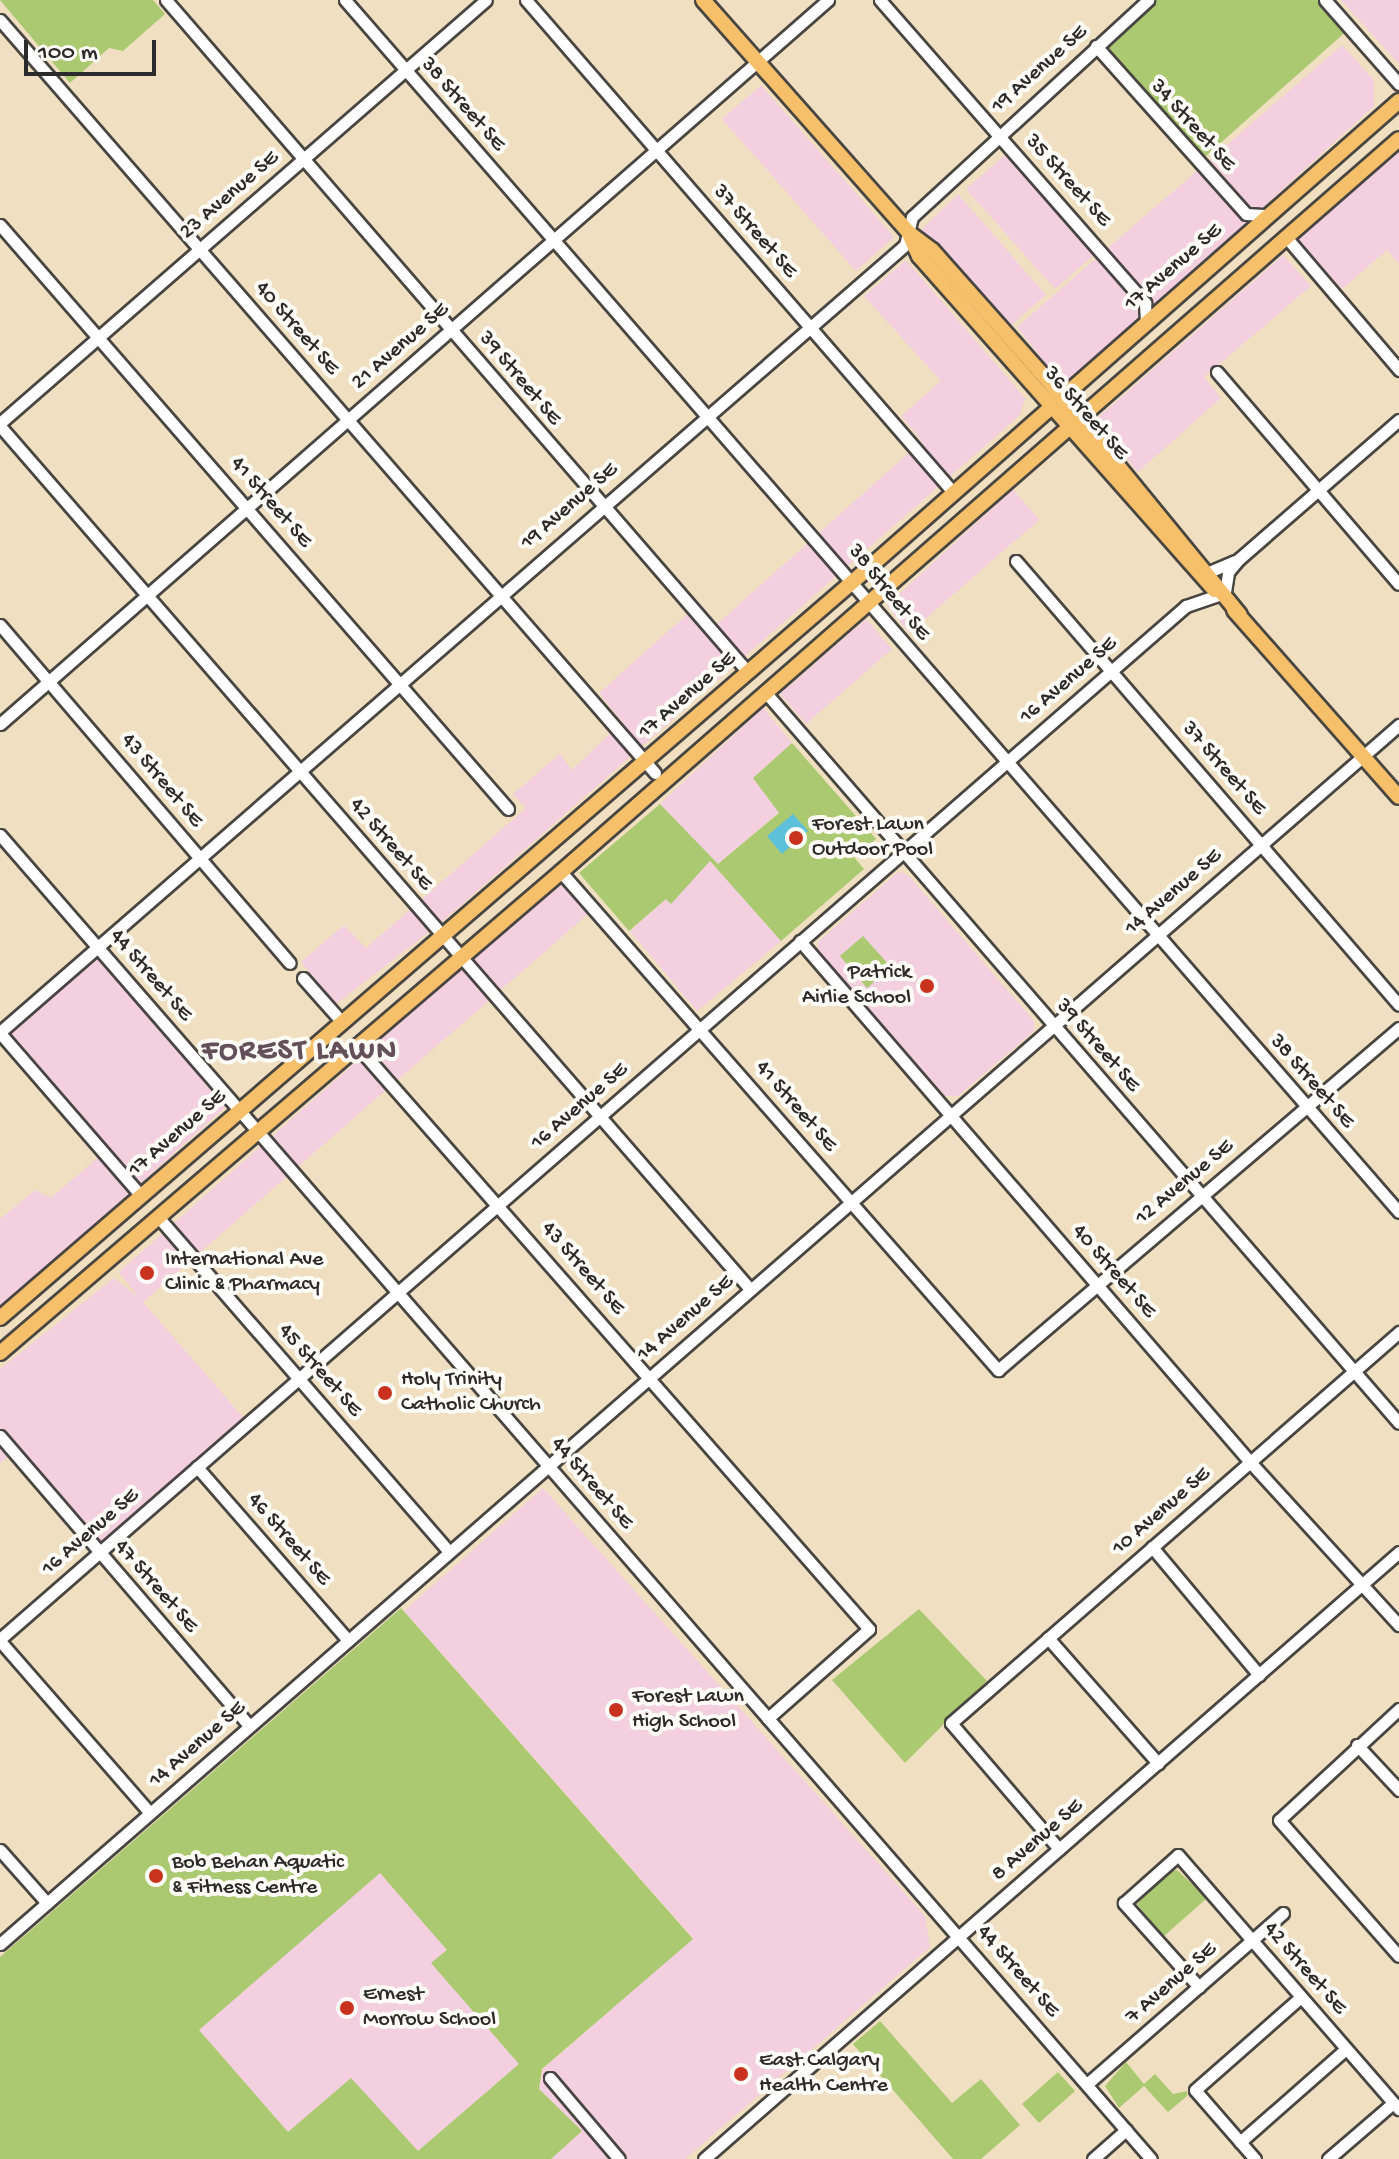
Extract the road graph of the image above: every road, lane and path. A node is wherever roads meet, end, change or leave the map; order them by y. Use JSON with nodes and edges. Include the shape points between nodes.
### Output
{"nodes":[{"id":1,"x":166,"y":0,"type":"edge"},
{"id":2,"x":345,"y":0,"type":"edge"},
{"id":3,"x":486,"y":0,"type":"edge"},
{"id":4,"x":526,"y":0,"type":"edge"},
{"id":5,"x":703,"y":0,"type":"edge"},
{"id":6,"x":828,"y":0,"type":"edge"},
{"id":7,"x":880,"y":0,"type":"edge"},
{"id":8,"x":1148,"y":0,"type":"edge"},
{"id":9,"x":1325,"y":0,"type":"edge"},
{"id":10,"x":0,"y":20,"type":"edge"},
{"id":11,"x":1096,"y":46,"type":"junction"},
{"id":12,"x":757,"y":62,"type":"junction"},
{"id":13,"x":405,"y":70,"type":"junction"},
{"id":14,"x":1399,"y":84,"type":"edge"},
{"id":15,"x":1399,"y":101,"type":"edge"},
{"id":16,"x":999,"y":135,"type":"junction"},
{"id":17,"x":1399,"y":139,"type":"edge"},
{"id":18,"x":656,"y":150,"type":"junction"},
{"id":19,"x":304,"y":159,"type":"junction"},
{"id":20,"x":1268,"y":215,"type":"junction"},
{"id":21,"x":0,"y":225,"type":"edge"},
{"id":22,"x":908,"y":232,"type":"junction"},
{"id":23,"x":1286,"y":237,"type":"junction"},
{"id":24,"x":553,"y":240,"type":"junction"},
{"id":25,"x":200,"y":249,"type":"junction"},
{"id":26,"x":1146,"y":323,"type":"junction"},
{"id":27,"x":809,"y":327,"type":"junction"},
{"id":28,"x":451,"y":330,"type":"junction"},
{"id":29,"x":98,"y":337,"type":"junction"},
{"id":30,"x":1399,"y":370,"type":"edge"},
{"id":31,"x":1217,"y":372,"type":"dead end"},
{"id":32,"x":1061,"y":396,"type":"junction"},
{"id":33,"x":1049,"y":407,"type":"junction"},
{"id":34,"x":706,"y":417,"type":"junction"},
{"id":35,"x":348,"y":419,"type":"junction"},
{"id":36,"x":1399,"y":420,"type":"edge"},
{"id":37,"x":1073,"y":423,"type":"junction"},
{"id":38,"x":0,"y":424,"type":"edge"},
{"id":39,"x":952,"y":491,"type":"junction"},
{"id":40,"x":1319,"y":491,"type":"junction"},
{"id":41,"x":601,"y":507,"type":"junction"},
{"id":42,"x":248,"y":508,"type":"junction"},
{"id":43,"x":1239,"y":559,"type":"junction"},
{"id":44,"x":1016,"y":561,"type":"dead end"},
{"id":45,"x":1206,"y":575,"type":"junction"},
{"id":46,"x":853,"y":581,"type":"junction"},
{"id":47,"x":1399,"y":584,"type":"edge"},
{"id":48,"x":1222,"y":594,"type":"junction"},
{"id":49,"x":498,"y":595,"type":"junction"},
{"id":50,"x":146,"y":596,"type":"junction"},
{"id":51,"x":870,"y":603,"type":"junction"},
{"id":52,"x":1186,"y":606,"type":"junction"},
{"id":53,"x":0,"y":625,"type":"edge"},
{"id":54,"x":1111,"y":671,"type":"junction"},
{"id":55,"x":748,"y":672,"type":"junction"},
{"id":56,"x":49,"y":681,"type":"junction"},
{"id":57,"x":398,"y":683,"type":"junction"},
{"id":58,"x":766,"y":693,"type":"junction"},
{"id":59,"x":0,"y":724,"type":"edge"},
{"id":60,"x":1399,"y":725,"type":"edge"},
{"id":61,"x":1363,"y":756,"type":"junction"},
{"id":62,"x":1006,"y":762,"type":"junction"},
{"id":63,"x":650,"y":768,"type":"junction"},
{"id":64,"x":299,"y":770,"type":"junction"},
{"id":65,"x":1399,"y":797,"type":"edge"},
{"id":66,"x":508,"y":809,"type":"dead end"},
{"id":67,"x":0,"y":835,"type":"edge"},
{"id":68,"x":1262,"y":844,"type":"junction"},
{"id":69,"x":903,"y":852,"type":"junction"},
{"id":70,"x":199,"y":857,"type":"junction"},
{"id":71,"x":561,"y":872,"type":"junction"},
{"id":72,"x":1157,"y":936,"type":"junction"},
{"id":73,"x":443,"y":937,"type":"junction"},
{"id":74,"x":800,"y":941,"type":"junction"},
{"id":75,"x":97,"y":947,"type":"junction"},
{"id":76,"x":462,"y":955,"type":"junction"},
{"id":77,"x":290,"y":963,"type":"dead end"},
{"id":78,"x":303,"y":978,"type":"dead end"},
{"id":79,"x":1399,"y":1005,"type":"edge"},
{"id":80,"x":341,"y":1021,"type":"junction"},
{"id":81,"x":1053,"y":1025,"type":"junction"},
{"id":82,"x":1399,"y":1028,"type":"edge"},
{"id":83,"x":700,"y":1029,"type":"junction"},
{"id":84,"x":0,"y":1032,"type":"edge"},
{"id":85,"x":357,"y":1046,"type":"junction"},
{"id":86,"x":1305,"y":1107,"type":"junction"},
{"id":87,"x":240,"y":1110,"type":"junction"},
{"id":88,"x":949,"y":1115,"type":"junction"},
{"id":89,"x":600,"y":1116,"type":"junction"},
{"id":90,"x":259,"y":1131,"type":"junction"},
{"id":91,"x":141,"y":1196,"type":"junction"},
{"id":92,"x":1202,"y":1197,"type":"junction"},
{"id":93,"x":851,"y":1201,"type":"junction"},
{"id":94,"x":499,"y":1204,"type":"junction"},
{"id":95,"x":1399,"y":1212,"type":"edge"},
{"id":96,"x":159,"y":1218,"type":"junction"},
{"id":97,"x":1098,"y":1284,"type":"junction"},
{"id":98,"x":750,"y":1289,"type":"junction"},
{"id":99,"x":398,"y":1292,"type":"junction"},
{"id":100,"x":0,"y":1318,"type":"edge"},
{"id":101,"x":1399,"y":1332,"type":"edge"},
{"id":102,"x":0,"y":1353,"type":"edge"},
{"id":103,"x":998,"y":1370,"type":"joint"},
{"id":104,"x":1353,"y":1372,"type":"junction"},
{"id":105,"x":649,"y":1377,"type":"junction"},
{"id":106,"x":299,"y":1378,"type":"junction"},
{"id":107,"x":1399,"y":1423,"type":"edge"},
{"id":108,"x":0,"y":1436,"type":"edge"},
{"id":109,"x":1250,"y":1462,"type":"junction"},
{"id":110,"x":548,"y":1465,"type":"junction"},
{"id":111,"x":197,"y":1467,"type":"junction"},
{"id":112,"x":1152,"y":1547,"type":"junction"},
{"id":113,"x":449,"y":1552,"type":"junction"},
{"id":114,"x":1399,"y":1552,"type":"edge"},
{"id":115,"x":99,"y":1553,"type":"junction"},
{"id":116,"x":1360,"y":1586,"type":"junction"},
{"id":117,"x":1399,"y":1625,"type":"edge"},
{"id":118,"x":1048,"y":1638,"type":"junction"},
{"id":119,"x":0,"y":1640,"type":"edge"},
{"id":120,"x":348,"y":1640,"type":"junction"},
{"id":121,"x":1259,"y":1675,"type":"junction"},
{"id":122,"x":1399,"y":1709,"type":"edge"},
{"id":123,"x":768,"y":1718,"type":"junction"},
{"id":124,"x":249,"y":1726,"type":"junction"},
{"id":125,"x":1357,"y":1745,"type":"junction"},
{"id":126,"x":1158,"y":1763,"type":"junction"},
{"id":127,"x":1399,"y":1790,"type":"edge"},
{"id":128,"x":150,"y":1813,"type":"junction"},
{"id":129,"x":1059,"y":1849,"type":"junction"},
{"id":130,"x":0,"y":1850,"type":"edge"},
{"id":131,"x":47,"y":1903,"type":"junction"},
{"id":132,"x":1283,"y":1913,"type":"dead end"},
{"id":133,"x":959,"y":1936,"type":"junction"},
{"id":134,"x":1253,"y":1940,"type":"junction"},
{"id":135,"x":0,"y":1944,"type":"edge"},
{"id":136,"x":1399,"y":1956,"type":"edge"},
{"id":137,"x":1199,"y":1987,"type":"junction"},
{"id":138,"x":1301,"y":1997,"type":"junction"},
{"id":139,"x":1346,"y":2049,"type":"junction"},
{"id":140,"x":550,"y":2078,"type":"dead end"},
{"id":141,"x":1087,"y":2084,"type":"junction"},
{"id":142,"x":1396,"y":2106,"type":"edge"},
{"id":143,"x":1126,"y":2130,"type":"junction"},
{"id":144,"x":1240,"y":2142,"type":"junction"},
{"id":145,"x":619,"y":2159,"type":"edge"},
{"id":146,"x":704,"y":2159,"type":"edge"},
{"id":147,"x":1093,"y":2159,"type":"edge"},
{"id":148,"x":1151,"y":2159,"type":"edge"},
{"id":149,"x":1255,"y":2159,"type":"edge"},
{"id":150,"x":1328,"y":2159,"type":"edge"}],
"edges":[{"from":1,"to":19,"type":"street","name":"39 Street SE"},
{"from":2,"to":13,"type":"street","name":"38 Street SE"},
{"from":3,"to":13,"type":"street","name":"23 Avenue SE"},
{"from":4,"to":18,"type":"street","name":"37 Street SE"},
{"from":5,"to":12,"type":"main road","name":"36 Street SE"},
{"from":6,"to":12,"type":"street","name":"21 Avenue SE"},
{"from":7,"to":16,"type":"street","name":"35 Street SE"},
{"from":8,"to":11,"type":"street","name":"19 Avenue SE"},
{"from":9,"to":14,"type":"street"},
{"from":10,"to":25,"type":"street","name":"40 Street SE"},
{"from":11,"to":16,"type":"street","name":"19 Avenue SE"},
{"from":11,"to":20,"type":"street","name":"34 Street SE","via":[[1246,214]]},
{"from":12,"to":18,"type":"street","name":"21 Avenue SE"},
{"from":12,"to":22,"type":"main road","name":"36 Street SE"},
{"from":13,"to":19,"type":"street","name":"23 Avenue SE"},
{"from":13,"to":24,"type":"street","name":"38 Street SE"},
{"from":15,"to":20,"type":"main road","name":"17 Avenue SE"},
{"from":16,"to":22,"type":"street","name":"19 Avenue SE","via":[[912,217]]},
{"from":16,"to":26,"type":"street","name":"35 Street SE","via":[[1145,303]]},
{"from":17,"to":23,"type":"main road"},
{"from":18,"to":24,"type":"street","name":"21 Avenue SE"},
{"from":18,"to":27,"type":"street","name":"37 Street SE"},
{"from":19,"to":25,"type":"street","name":"23 Avenue SE"},
{"from":19,"to":28,"type":"street","name":"39 Street SE"},
{"from":20,"to":26,"type":"main road","name":"17 Avenue SE"},
{"from":21,"to":29,"type":"street","name":"41 Street SE"},
{"from":22,"to":27,"type":"street","name":"19 Avenue SE","via":[[905,245]]},
{"from":22,"to":32,"type":"main road","name":"36 Street SE","via":[[932,250]]},
{"from":22,"to":33,"type":"main road","name":"36 Street SE","via":[[919,256]]},
{"from":23,"to":30,"type":"street"},
{"from":23,"to":37,"type":"main road"},
{"from":24,"to":28,"type":"street","name":"21 Avenue SE"},
{"from":24,"to":34,"type":"street","name":"38 Street SE"},
{"from":25,"to":29,"type":"street","name":"23 Avenue SE"},
{"from":25,"to":35,"type":"street","name":"40 Street SE"},
{"from":26,"to":32,"type":"main road","name":"17 Avenue SE"},
{"from":27,"to":34,"type":"street","name":"19 Avenue SE"},
{"from":27,"to":39,"type":"street","name":"37 Street SE"},
{"from":28,"to":35,"type":"street","name":"21 Avenue SE"},
{"from":28,"to":41,"type":"street","name":"39 Street SE"},
{"from":29,"to":38,"type":"street","name":"23 Avenue SE"},
{"from":29,"to":42,"type":"street","name":"41 Street SE"},
{"from":31,"to":40,"type":"street"},
{"from":32,"to":33,"type":"main road","name":"17 Avenue SE"},
{"from":32,"to":37,"type":"main road","name":"36 Street SE"},
{"from":33,"to":37,"type":"main road","name":"36 Street SE"},
{"from":33,"to":39,"type":"main road","name":"17 Avenue SE"},
{"from":34,"to":41,"type":"street","name":"19 Avenue SE"},
{"from":34,"to":46,"type":"street","name":"38 Street SE"},
{"from":35,"to":42,"type":"street","name":"21 Avenue SE"},
{"from":35,"to":49,"type":"street","name":"40 Street SE"},
{"from":36,"to":40,"type":"street"},
{"from":37,"to":45,"type":"main road","name":"36 Street SE"},
{"from":37,"to":51,"type":"main road"},
{"from":38,"to":50,"type":"street","name":"42 Street SE"},
{"from":39,"to":46,"type":"main road","name":"17 Avenue SE"},
{"from":40,"to":43,"type":"street"},
{"from":40,"to":47,"type":"street"},
{"from":41,"to":49,"type":"street","name":"19 Avenue SE"},
{"from":41,"to":55,"type":"street","name":"39 Street SE"},
{"from":42,"to":50,"type":"street","name":"21 Avenue SE"},
{"from":42,"to":57,"type":"street","name":"41 Street SE"},
{"from":43,"to":45,"type":"street"},
{"from":43,"to":48,"type":"street","via":[[1228,572]]},
{"from":44,"to":54,"type":"street","name":"37 Street SE"},
{"from":45,"to":48,"type":"main road","name":"36 Street SE"},
{"from":45,"to":52,"type":"street","name":"16 Avenue SE"},
{"from":46,"to":51,"type":"street","name":"38 Street SE"},
{"from":46,"to":55,"type":"main road","name":"17 Avenue SE"},
{"from":48,"to":52,"type":"street","name":"16 Avenue SE"},
{"from":48,"to":61,"type":"main road","name":"36 Street SE"},
{"from":49,"to":57,"type":"street","name":"19 Avenue SE"},
{"from":49,"to":63,"type":"street","name":"40 Street SE"},
{"from":50,"to":56,"type":"street","name":"21 Avenue SE"},
{"from":50,"to":64,"type":"street","name":"42 Street SE"},
{"from":51,"to":58,"type":"main road"},
{"from":51,"to":62,"type":"street","name":"38 Street SE"},
{"from":52,"to":54,"type":"street","name":"16 Avenue SE"},
{"from":53,"to":56,"type":"street","name":"43 Street SE"},
{"from":54,"to":62,"type":"street","name":"16 Avenue SE"},
{"from":54,"to":68,"type":"street","name":"37 Street SE"},
{"from":55,"to":63,"type":"main road","name":"17 Avenue SE"},
{"from":56,"to":59,"type":"street","name":"21 Avenue SE"},
{"from":56,"to":70,"type":"street","name":"43 Street SE"},
{"from":57,"to":64,"type":"street","name":"19 Avenue SE"},
{"from":57,"to":66,"type":"street","name":"41 Street SE"},
{"from":58,"to":69,"type":"street","name":"39 Street SE"},
{"from":58,"to":71,"type":"main road"},
{"from":60,"to":61,"type":"street","name":"14 Avenue SE"},
{"from":61,"to":65,"type":"main road","name":"36 Street SE"},
{"from":61,"to":68,"type":"street","name":"14 Avenue SE"},
{"from":62,"to":69,"type":"street","name":"16 Avenue SE"},
{"from":62,"to":72,"type":"street","name":"38 Street SE"},
{"from":63,"to":73,"type":"main road","name":"17 Avenue SE"},
{"from":64,"to":70,"type":"street","name":"19 Avenue SE"},
{"from":64,"to":73,"type":"street","name":"42 Street SE"},
{"from":67,"to":75,"type":"street","name":"44 Street SE"},
{"from":68,"to":72,"type":"street","name":"14 Avenue SE"},
{"from":68,"to":79,"type":"street","name":"37 Street SE"},
{"from":69,"to":74,"type":"street","name":"16 Avenue SE"},
{"from":69,"to":81,"type":"street","name":"39 Street SE"},
{"from":70,"to":75,"type":"street","name":"19 Avenue SE"},
{"from":70,"to":77,"type":"street","name":"43 Street SE"},
{"from":71,"to":76,"type":"main road"},
{"from":71,"to":83,"type":"street","name":"41 Street SE"},
{"from":72,"to":81,"type":"street","name":"14 Avenue SE"},
{"from":72,"to":86,"type":"street","name":"38 Street SE"},
{"from":73,"to":76,"type":"street","name":"42 Street SE"},
{"from":73,"to":80,"type":"main road","name":"17 Avenue SE"},
{"from":74,"to":83,"type":"street","name":"16 Avenue SE"},
{"from":74,"to":88,"type":"street","name":"40 Street SE"},
{"from":75,"to":84,"type":"street","name":"19 Avenue SE"},
{"from":75,"to":87,"type":"street","name":"44 Street SE"},
{"from":76,"to":85,"type":"main road"},
{"from":76,"to":89,"type":"street","name":"42 Street SE"},
{"from":78,"to":80,"type":"street"},
{"from":80,"to":87,"type":"main road","name":"17 Avenue SE"},
{"from":81,"to":88,"type":"street","name":"14 Avenue SE"},
{"from":81,"to":92,"type":"street","name":"39 Street SE"},
{"from":82,"to":86,"type":"street","name":"12 Avenue SE"},
{"from":83,"to":89,"type":"street","name":"16 Avenue SE"},
{"from":83,"to":93,"type":"street","name":"41 Street SE"},
{"from":84,"to":91,"type":"street"},
{"from":85,"to":90,"type":"main road"},
{"from":85,"to":94,"type":"street","name":"43 Street SE"},
{"from":86,"to":92,"type":"street","name":"12 Avenue SE"},
{"from":86,"to":95,"type":"street","name":"38 Street SE"},
{"from":87,"to":90,"type":"street","name":"44 Street SE"},
{"from":87,"to":91,"type":"main road","name":"17 Avenue SE"},
{"from":88,"to":93,"type":"street","name":"14 Avenue SE"},
{"from":88,"to":97,"type":"street","name":"40 Street SE"},
{"from":89,"to":94,"type":"street","name":"16 Avenue SE"},
{"from":89,"to":98,"type":"street","name":"42 Street SE"},
{"from":90,"to":96,"type":"main road"},
{"from":90,"to":99,"type":"street","name":"44 Street SE"},
{"from":91,"to":100,"type":"main road","name":"17 Avenue SE"},
{"from":92,"to":97,"type":"street","name":"12 Avenue SE"},
{"from":92,"to":104,"type":"street","name":"39 Street SE"},
{"from":93,"to":98,"type":"street","name":"14 Avenue SE"},
{"from":93,"to":103,"type":"street","name":"41 Street SE"},
{"from":94,"to":99,"type":"street","name":"16 Avenue SE"},
{"from":94,"to":105,"type":"street","name":"43 Street SE"},
{"from":96,"to":102,"type":"main road"},
{"from":96,"to":106,"type":"street","name":"45 Street SE"},
{"from":97,"to":103,"type":"street","name":"12 Avenue SE"},
{"from":97,"to":109,"type":"street","name":"40 Street SE"},
{"from":98,"to":105,"type":"street","name":"14 Avenue SE"},
{"from":99,"to":106,"type":"street","name":"16 Avenue SE"},
{"from":99,"to":110,"type":"street","name":"44 Street SE"},
{"from":101,"to":104,"type":"street","name":"10 Avenue SE"},
{"from":104,"to":107,"type":"street","name":"39 Street SE"},
{"from":104,"to":109,"type":"street","name":"10 Avenue SE"},
{"from":105,"to":110,"type":"street","name":"14 Avenue SE"},
{"from":105,"to":123,"type":"street","name":"43 Street SE","via":[[869,1629]]},
{"from":106,"to":111,"type":"street","name":"16 Avenue SE"},
{"from":106,"to":113,"type":"street","name":"45 Street SE"},
{"from":108,"to":115,"type":"street","name":"47 Street SE"},
{"from":109,"to":112,"type":"street","name":"10 Avenue SE"},
{"from":109,"to":116,"type":"street","name":"40 Street SE"},
{"from":110,"to":113,"type":"street","name":"14 Avenue SE"},
{"from":110,"to":123,"type":"street","name":"44 Street SE"},
{"from":111,"to":115,"type":"street","name":"16 Avenue SE"},
{"from":111,"to":120,"type":"street","name":"46 Street SE"},
{"from":112,"to":118,"type":"street","name":"10 Avenue SE"},
{"from":112,"to":121,"type":"street"},
{"from":113,"to":120,"type":"street","name":"14 Avenue SE"},
{"from":114,"to":116,"type":"street","name":"8 Avenue SE"},
{"from":115,"to":119,"type":"street","name":"16 Avenue SE"},
{"from":115,"to":124,"type":"street","name":"47 Street SE"},
{"from":116,"to":117,"type":"street","name":"40 Street SE"},
{"from":116,"to":121,"type":"street","name":"8 Avenue SE"},
{"from":118,"to":126,"type":"street"},
{"from":118,"to":129,"type":"street","name":"10 Avenue SE","via":[[951,1723]]},
{"from":119,"to":128,"type":"street"},
{"from":120,"to":124,"type":"street","name":"14 Avenue SE"},
{"from":121,"to":126,"type":"street","name":"8 Avenue SE"},
{"from":122,"to":125,"type":"street"},
{"from":123,"to":133,"type":"street","name":"44 Street SE"},
{"from":124,"to":128,"type":"street","name":"14 Avenue SE"},
{"from":125,"to":127,"type":"street"},
{"from":125,"to":136,"type":"street","via":[[1279,1820]]},
{"from":126,"to":129,"type":"street","name":"8 Avenue SE"},
{"from":128,"to":131,"type":"street","name":"14 Avenue SE"},
{"from":129,"to":133,"type":"street","name":"8 Avenue SE"},
{"from":130,"to":131,"type":"street"},
{"from":131,"to":135,"type":"street","name":"14 Avenue SE"},
{"from":132,"to":134,"type":"street","name":"7 Avenue SE"},
{"from":133,"to":141,"type":"street","name":"44 Street SE"},
{"from":133,"to":146,"type":"street","name":"8 Avenue SE"},
{"from":134,"to":137,"type":"street","name":"7 Avenue SE"},
{"from":134,"to":137,"type":"street","name":"42 Street SE","via":[[1178,1855],[1124,1903]]},
{"from":134,"to":138,"type":"street","name":"42 Street SE"},
{"from":137,"to":141,"type":"street","name":"7 Avenue SE"},
{"from":138,"to":139,"type":"street","name":"42 Street SE"},
{"from":138,"to":144,"type":"street","via":[[1195,2090]]},
{"from":139,"to":142,"type":"street","name":"42 Street SE"},
{"from":139,"to":144,"type":"street"},
{"from":140,"to":145,"type":"street"},
{"from":141,"to":143,"type":"street","name":"44 Street SE"},
{"from":142,"to":150,"type":"street"},
{"from":143,"to":147,"type":"street"},
{"from":143,"to":148,"type":"street","name":"44 Street SE"},
{"from":144,"to":149,"type":"street"}]}
